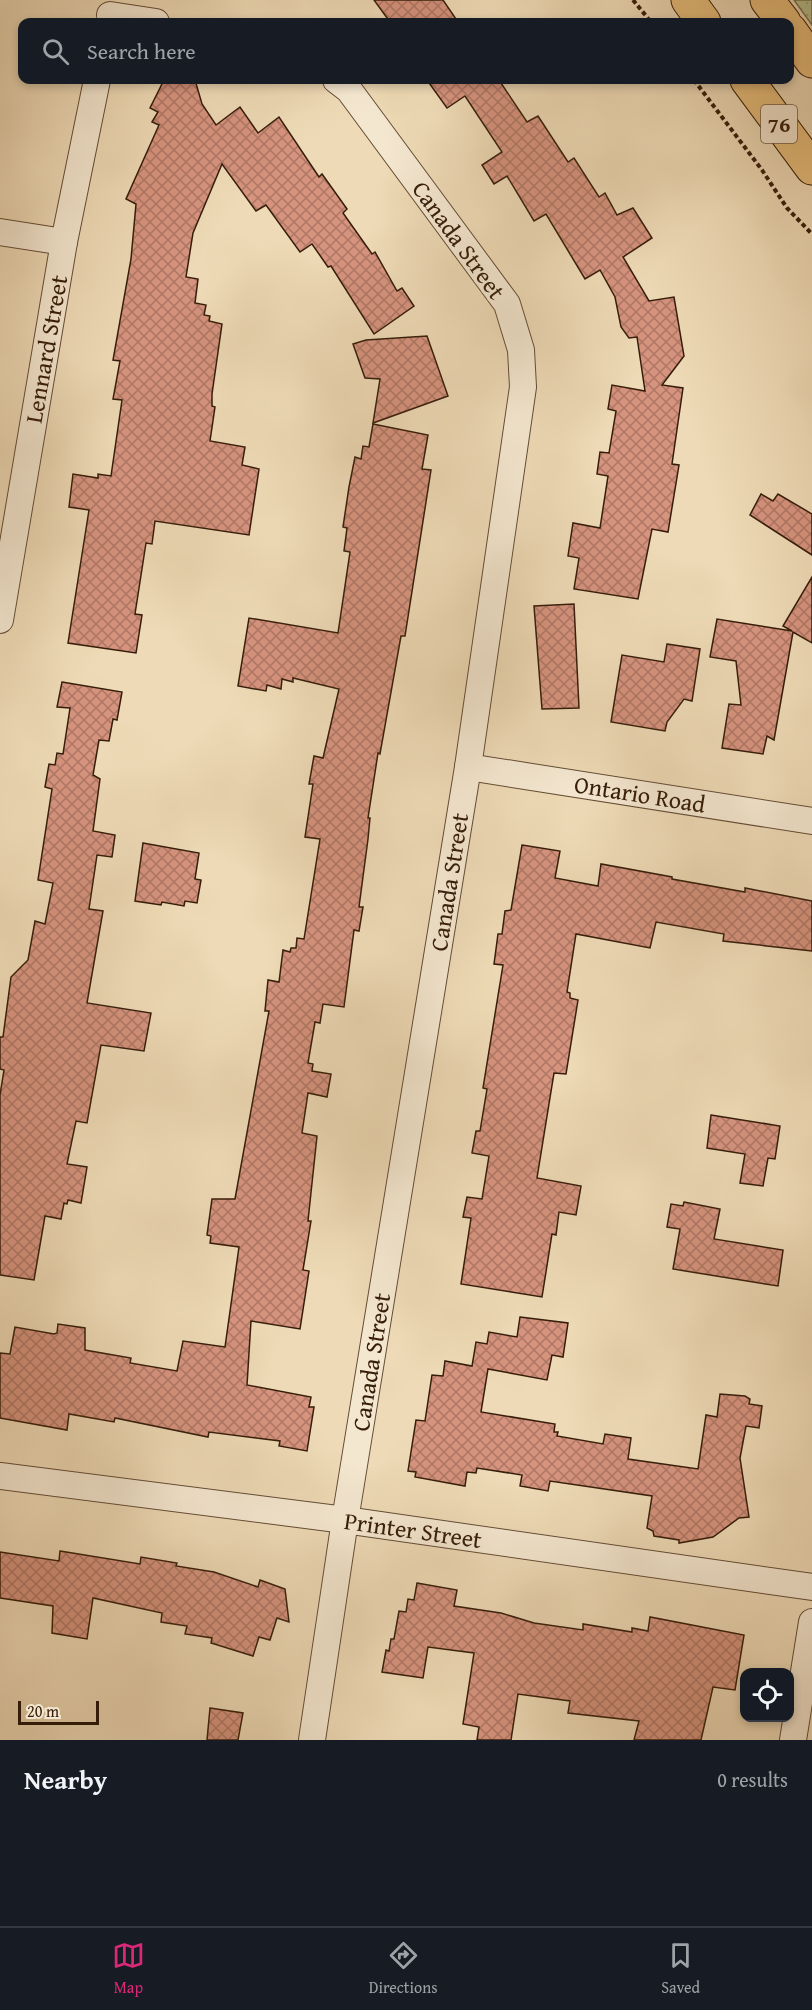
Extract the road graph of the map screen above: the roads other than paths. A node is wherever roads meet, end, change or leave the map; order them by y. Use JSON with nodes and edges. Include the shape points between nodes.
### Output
{"nodes":[{"id":1,"x":688,"y":0,"type":"edge"},
{"id":2,"x":767,"y":0,"type":"edge"},
{"id":3,"x":110,"y":12,"type":"edge"},
{"id":4,"x":138,"y":18,"type":"edge"},
{"id":5,"x":701,"y":18,"type":"edge"},
{"id":6,"x":781,"y":18,"type":"edge"},
{"id":7,"x":794,"y":37,"type":"edge"},
{"id":8,"x":812,"y":61,"type":"edge"},
{"id":9,"x":96,"y":84,"type":"edge"},
{"id":10,"x":341,"y":84,"type":"edge"},
{"id":11,"x":750,"y":84,"type":"edge"},
{"id":12,"x":812,"y":168,"type":"edge"},
{"id":13,"x":0,"y":232,"type":"edge"},
{"id":14,"x":64,"y":242,"type":"junction"},
{"id":15,"x":0,"y":620,"type":"edge"},
{"id":16,"x":468,"y":766,"type":"junction"},
{"id":17,"x":812,"y":821,"type":"edge"},
{"id":18,"x":4,"y":1474,"type":"edge"},
{"id":19,"x":345,"y":1520,"type":"junction"},
{"id":20,"x":812,"y":1587,"type":"edge"},
{"id":21,"x":812,"y":1622,"type":"edge"},
{"id":22,"x":312,"y":1740,"type":"edge"},
{"id":23,"x":793,"y":1740,"type":"edge"}],
"edges":[{"from":1,"to":5,"type":"highway"},
{"from":2,"to":6,"type":"highway"},
{"from":3,"to":4,"type":"street"},
{"from":7,"to":8,"type":"highway"},
{"from":9,"to":14,"type":"street","name":"Lennard Street"},
{"from":10,"to":16,"type":"street","name":"Canada Street","via":[[507,304],[521,350],[522,387]]},
{"from":11,"to":12,"type":"highway","number":"76"},
{"from":13,"to":14,"type":"street"},
{"from":14,"to":15,"type":"street","name":"Lennard Street"},
{"from":16,"to":17,"type":"street","name":"Ontario Road"},
{"from":16,"to":19,"type":"street","name":"Canada Street"},
{"from":18,"to":19,"type":"street","name":"Printer Street"},
{"from":19,"to":20,"type":"street","name":"Printer Street"},
{"from":19,"to":22,"type":"street","name":"Canada Street"},
{"from":21,"to":23,"type":"street"}]}
